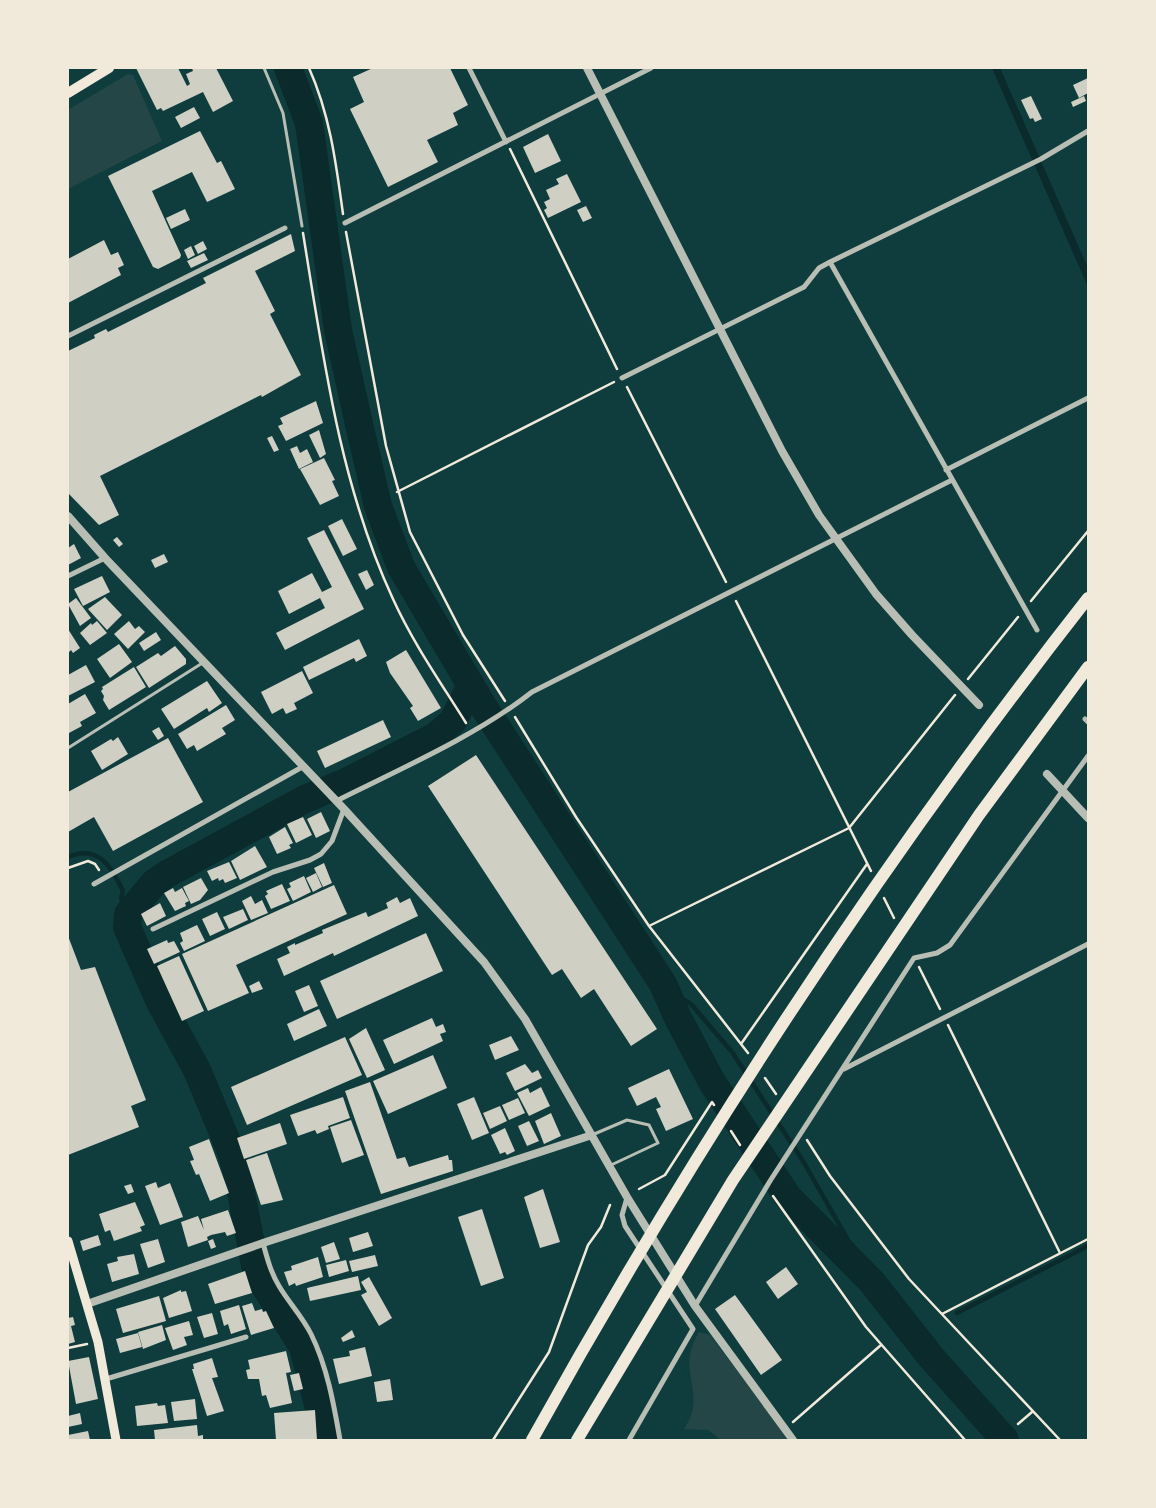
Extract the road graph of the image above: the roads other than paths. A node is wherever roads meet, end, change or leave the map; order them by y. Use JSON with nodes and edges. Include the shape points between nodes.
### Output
{"nodes":[{"id":1,"x":109,"y":68,"type":"edge"},
{"id":2,"x":264,"y":68,"type":"edge"},
{"id":3,"x":469,"y":68,"type":"edge"},
{"id":4,"x":587,"y":68,"type":"edge"},
{"id":5,"x":651,"y":68,"type":"edge"},
{"id":6,"x":601,"y":92,"type":"junction"},
{"id":7,"x":68,"y":93,"type":"edge"},
{"id":8,"x":1088,"y":131,"type":"edge"},
{"id":9,"x":506,"y":142,"type":"junction"},
{"id":10,"x":345,"y":223,"type":"road end"},
{"id":11,"x":302,"y":226,"type":"road end"},
{"id":12,"x":285,"y":228,"type":"dead end"},
{"id":13,"x":830,"y":262,"type":"junction"},
{"id":14,"x":720,"y":329,"type":"junction"},
{"id":15,"x":68,"y":336,"type":"edge"},
{"id":16,"x":622,"y":378,"type":"road end"},
{"id":17,"x":1088,"y":398,"type":"edge"},
{"id":18,"x":946,"y":470,"type":"junction"},
{"id":19,"x":952,"y":480,"type":"junction"},
{"id":20,"x":68,"y":516,"type":"edge"},
{"id":21,"x":835,"y":539,"type":"junction"},
{"id":22,"x":105,"y":558,"type":"junction"},
{"id":23,"x":68,"y":576,"type":"edge"},
{"id":24,"x":1088,"y":598,"type":"edge"},
{"id":25,"x":1037,"y":630,"type":"dead end"},
{"id":26,"x":204,"y":662,"type":"junction"},
{"id":27,"x":1088,"y":667,"type":"edge"},
{"id":28,"x":980,"y":705,"type":"dead end"},
{"id":29,"x":68,"y":748,"type":"edge"},
{"id":30,"x":1088,"y":756,"type":"edge"},
{"id":31,"x":304,"y":766,"type":"junction"},
{"id":32,"x":1047,"y":774,"type":"dead end"},
{"id":33,"x":1062,"y":791,"type":"junction"},
{"id":34,"x":334,"y":798,"type":"junction"},
{"id":35,"x":344,"y":809,"type":"junction"},
{"id":36,"x":1088,"y":818,"type":"edge"},
{"id":37,"x":94,"y":884,"type":"dead end"},
{"id":38,"x":153,"y":929,"type":"dead end"},
{"id":39,"x":1088,"y":944,"type":"edge"},
{"id":40,"x":842,"y":1070,"type":"junction"},
{"id":41,"x":592,"y":1135,"type":"junction"},
{"id":42,"x":609,"y":1166,"type":"junction"},
{"id":43,"x":627,"y":1197,"type":"junction"},
{"id":44,"x":68,"y":1241,"type":"edge"},
{"id":45,"x":261,"y":1245,"type":"junction"},
{"id":46,"x":87,"y":1304,"type":"junction"},
{"id":47,"x":695,"y":1306,"type":"junction"},
{"id":48,"x":246,"y":1337,"type":"dead end"},
{"id":49,"x":106,"y":1379,"type":"junction"},
{"id":50,"x":116,"y":1440,"type":"edge"},
{"id":51,"x":340,"y":1440,"type":"edge"},
{"id":52,"x":532,"y":1440,"type":"edge"},
{"id":53,"x":577,"y":1440,"type":"edge"},
{"id":54,"x":629,"y":1440,"type":"edge"},
{"id":55,"x":793,"y":1440,"type":"edge"}],
"edges":[{"from":1,"to":7,"type":"main road"},
{"from":2,"to":11,"type":"lane","via":[[283,113]]},
{"from":3,"to":9,"type":"street"},
{"from":4,"to":6,"type":"street"},
{"from":5,"to":6,"type":"street"},
{"from":6,"to":9,"type":"street"},
{"from":6,"to":14,"type":"street"},
{"from":8,"to":13,"type":"street","via":[[1034,163]]},
{"from":9,"to":10,"type":"street"},
{"from":12,"to":15,"type":"street"},
{"from":13,"to":14,"type":"street","via":[[819,268],[804,287]]},
{"from":13,"to":18,"type":"street"},
{"from":14,"to":16,"type":"street"},
{"from":14,"to":21,"type":"street","via":[[795,476]]},
{"from":17,"to":18,"type":"street"},
{"from":18,"to":19,"type":"street"},
{"from":19,"to":21,"type":"street"},
{"from":19,"to":25,"type":"street"},
{"from":20,"to":22,"type":"street"},
{"from":21,"to":28,"type":"street","via":[[876,594]]},
{"from":21,"to":34,"type":"street","via":[[532,692],[474,730]]},
{"from":22,"to":23,"type":"street"},
{"from":22,"to":26,"type":"street"},
{"from":24,"to":52,"type":"highway","via":[[1030,672],[889,867],[799,998],[698,1158]]},
{"from":26,"to":29,"type":"lane"},
{"from":26,"to":31,"type":"street"},
{"from":27,"to":53,"type":"highway","via":[[978,815],[733,1180]]},
{"from":30,"to":33,"type":"street"},
{"from":31,"to":34,"type":"street"},
{"from":31,"to":37,"type":"street"},
{"from":32,"to":33,"type":"street"},
{"from":33,"to":36,"type":"street"},
{"from":33,"to":40,"type":"street","via":[[950,945],[936,953],[914,958]]},
{"from":34,"to":35,"type":"street"},
{"from":35,"to":38,"type":"street","via":[[332,841],[322,854],[273,872]]},
{"from":35,"to":41,"type":"street","via":[[440,912],[504,988]]},
{"from":39,"to":40,"type":"street"},
{"from":40,"to":47,"type":"street","via":[[766,1187]]},
{"from":41,"to":42,"type":"street"},
{"from":41,"to":42,"type":"lane","via":[[627,1120],[649,1125],[658,1143]]},
{"from":41,"to":45,"type":"street"},
{"from":42,"to":43,"type":"street"},
{"from":43,"to":47,"type":"street"},
{"from":43,"to":54,"type":"street","via":[[622,1215],[625,1226],[693,1329]]},
{"from":44,"to":46,"type":"main road"},
{"from":45,"to":46,"type":"street"},
{"from":45,"to":51,"type":"street","via":[[279,1286],[312,1335],[334,1407]]},
{"from":46,"to":49,"type":"main road"},
{"from":47,"to":55,"type":"street"},
{"from":48,"to":49,"type":"street"},
{"from":49,"to":50,"type":"main road"}]}
